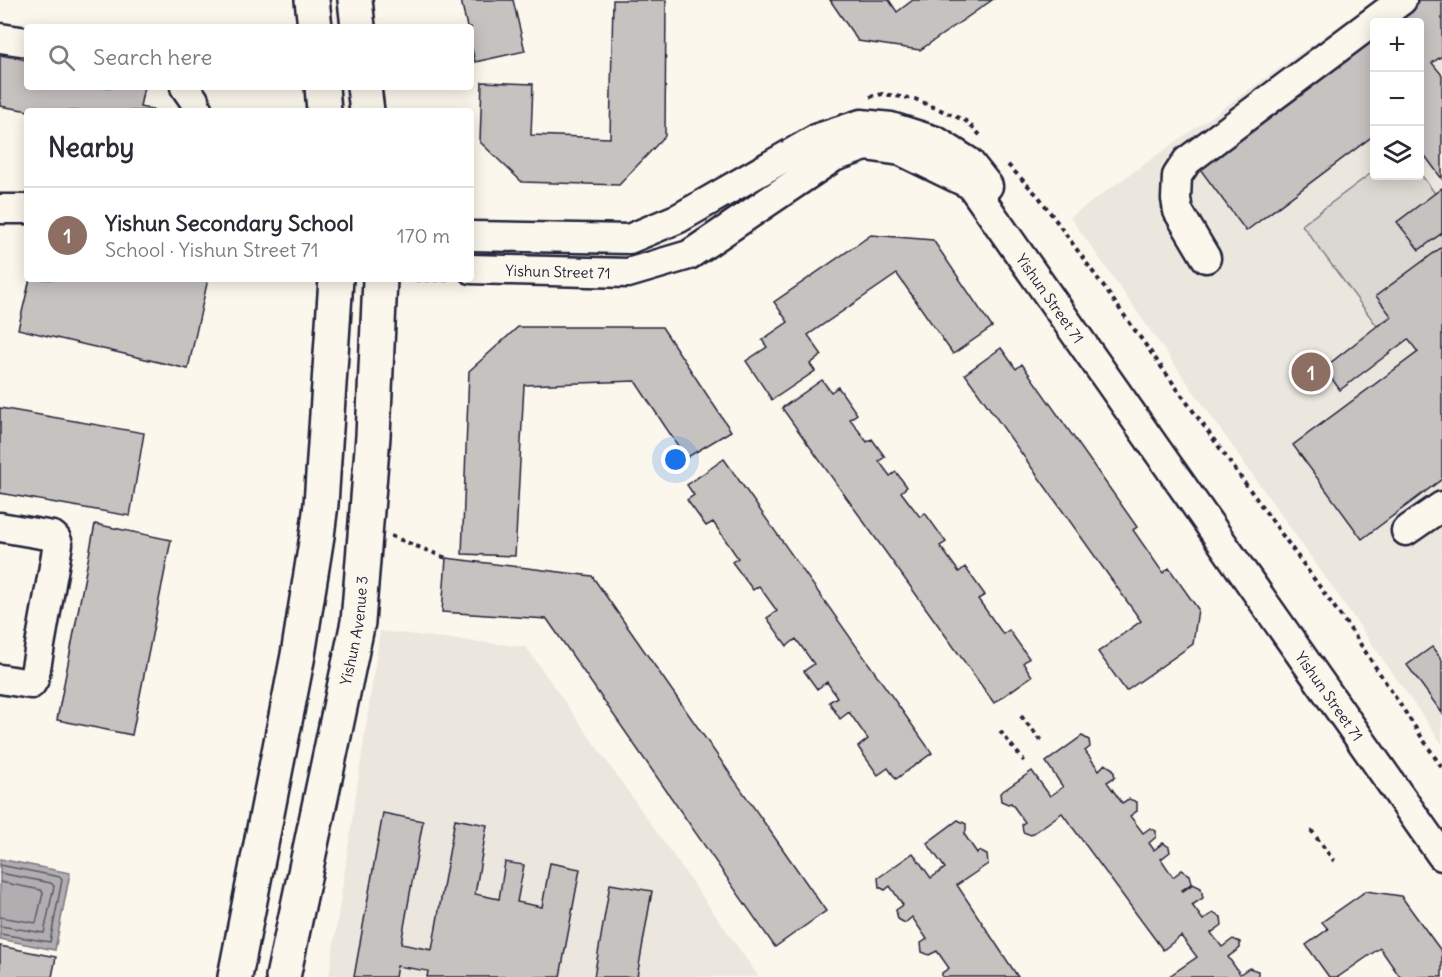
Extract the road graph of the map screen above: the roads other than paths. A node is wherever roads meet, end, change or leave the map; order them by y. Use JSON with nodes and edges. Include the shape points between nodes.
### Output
{"nodes":[{"id":1,"x":312,"y":0,"type":"edge"},
{"id":2,"x":355,"y":0,"type":"edge"},
{"id":3,"x":1402,"y":0,"type":"edge"},
{"id":4,"x":315,"y":24,"type":"edge"},
{"id":5,"x":358,"y":24,"type":"edge"},
{"id":6,"x":0,"y":38,"type":"edge"},
{"id":7,"x":24,"y":42,"type":"edge"},
{"id":8,"x":187,"y":90,"type":"edge"},
{"id":9,"x":322,"y":90,"type":"edge"},
{"id":10,"x":364,"y":90,"type":"edge"},
{"id":11,"x":197,"y":108,"type":"edge"},
{"id":12,"x":324,"y":108,"type":"edge"},
{"id":13,"x":367,"y":108,"type":"edge"},
{"id":14,"x":0,"y":209,"type":"edge"},
{"id":15,"x":24,"y":209,"type":"edge"},
{"id":16,"x":669,"y":223,"type":"junction"},
{"id":17,"x":474,"y":236,"type":"edge"},
{"id":18,"x":689,"y":255,"type":"junction"},
{"id":19,"x":1206,"y":258,"type":"dead end"},
{"id":20,"x":474,"y":275,"type":"edge"},
{"id":21,"x":336,"y":282,"type":"edge"},
{"id":22,"x":390,"y":282,"type":"edge"},
{"id":23,"x":1442,"y":506,"type":"edge"},
{"id":24,"x":0,"y":527,"type":"edge"},
{"id":25,"x":1406,"y":531,"type":"dead end"},
{"id":26,"x":1279,"y":608,"type":"junction"},
{"id":27,"x":0,"y":679,"type":"edge"},
{"id":28,"x":1442,"y":823,"type":"edge"},
{"id":29,"x":1442,"y":856,"type":"edge"},
{"id":30,"x":235,"y":977,"type":"edge"},
{"id":31,"x":283,"y":977,"type":"edge"}],
"edges":[{"from":1,"to":4,"type":"main road"},
{"from":2,"to":5,"type":"main road"},
{"from":3,"to":19,"type":"street","via":[[1187,162],[1177,176],[1178,211]]},
{"from":6,"to":7,"type":"street"},
{"from":8,"to":11,"type":"street"},
{"from":9,"to":12,"type":"main road"},
{"from":10,"to":13,"type":"main road"},
{"from":14,"to":15,"type":"street"},
{"from":16,"to":17,"type":"street","name":"Yishun Street 71","via":[[629,239]]},
{"from":16,"to":18,"type":"street"},
{"from":16,"to":26,"type":"street","name":"Yishun Street 71","via":[[818,138],[861,124],[891,127],[936,141],[969,162],[1012,217]]},
{"from":18,"to":20,"type":"street","name":"Yishun Street 71","via":[[628,273]]},
{"from":18,"to":26,"type":"street","name":"Yishun Street 71","via":[[834,157],[866,146],[901,151],[971,185]]},
{"from":21,"to":30,"type":"main road","via":[[317,536],[298,655]]},
{"from":22,"to":31,"type":"main road","name":"Yishun Avenue 3","via":[[358,622]]},
{"from":23,"to":25,"type":"street"},
{"from":24,"to":27,"type":"street","via":[[53,536],[58,544],[34,680],[31,684]]},
{"from":26,"to":28,"type":"street","name":"Yishun Street 71"},
{"from":26,"to":29,"type":"street","name":"Yishun Street 71"}]}
